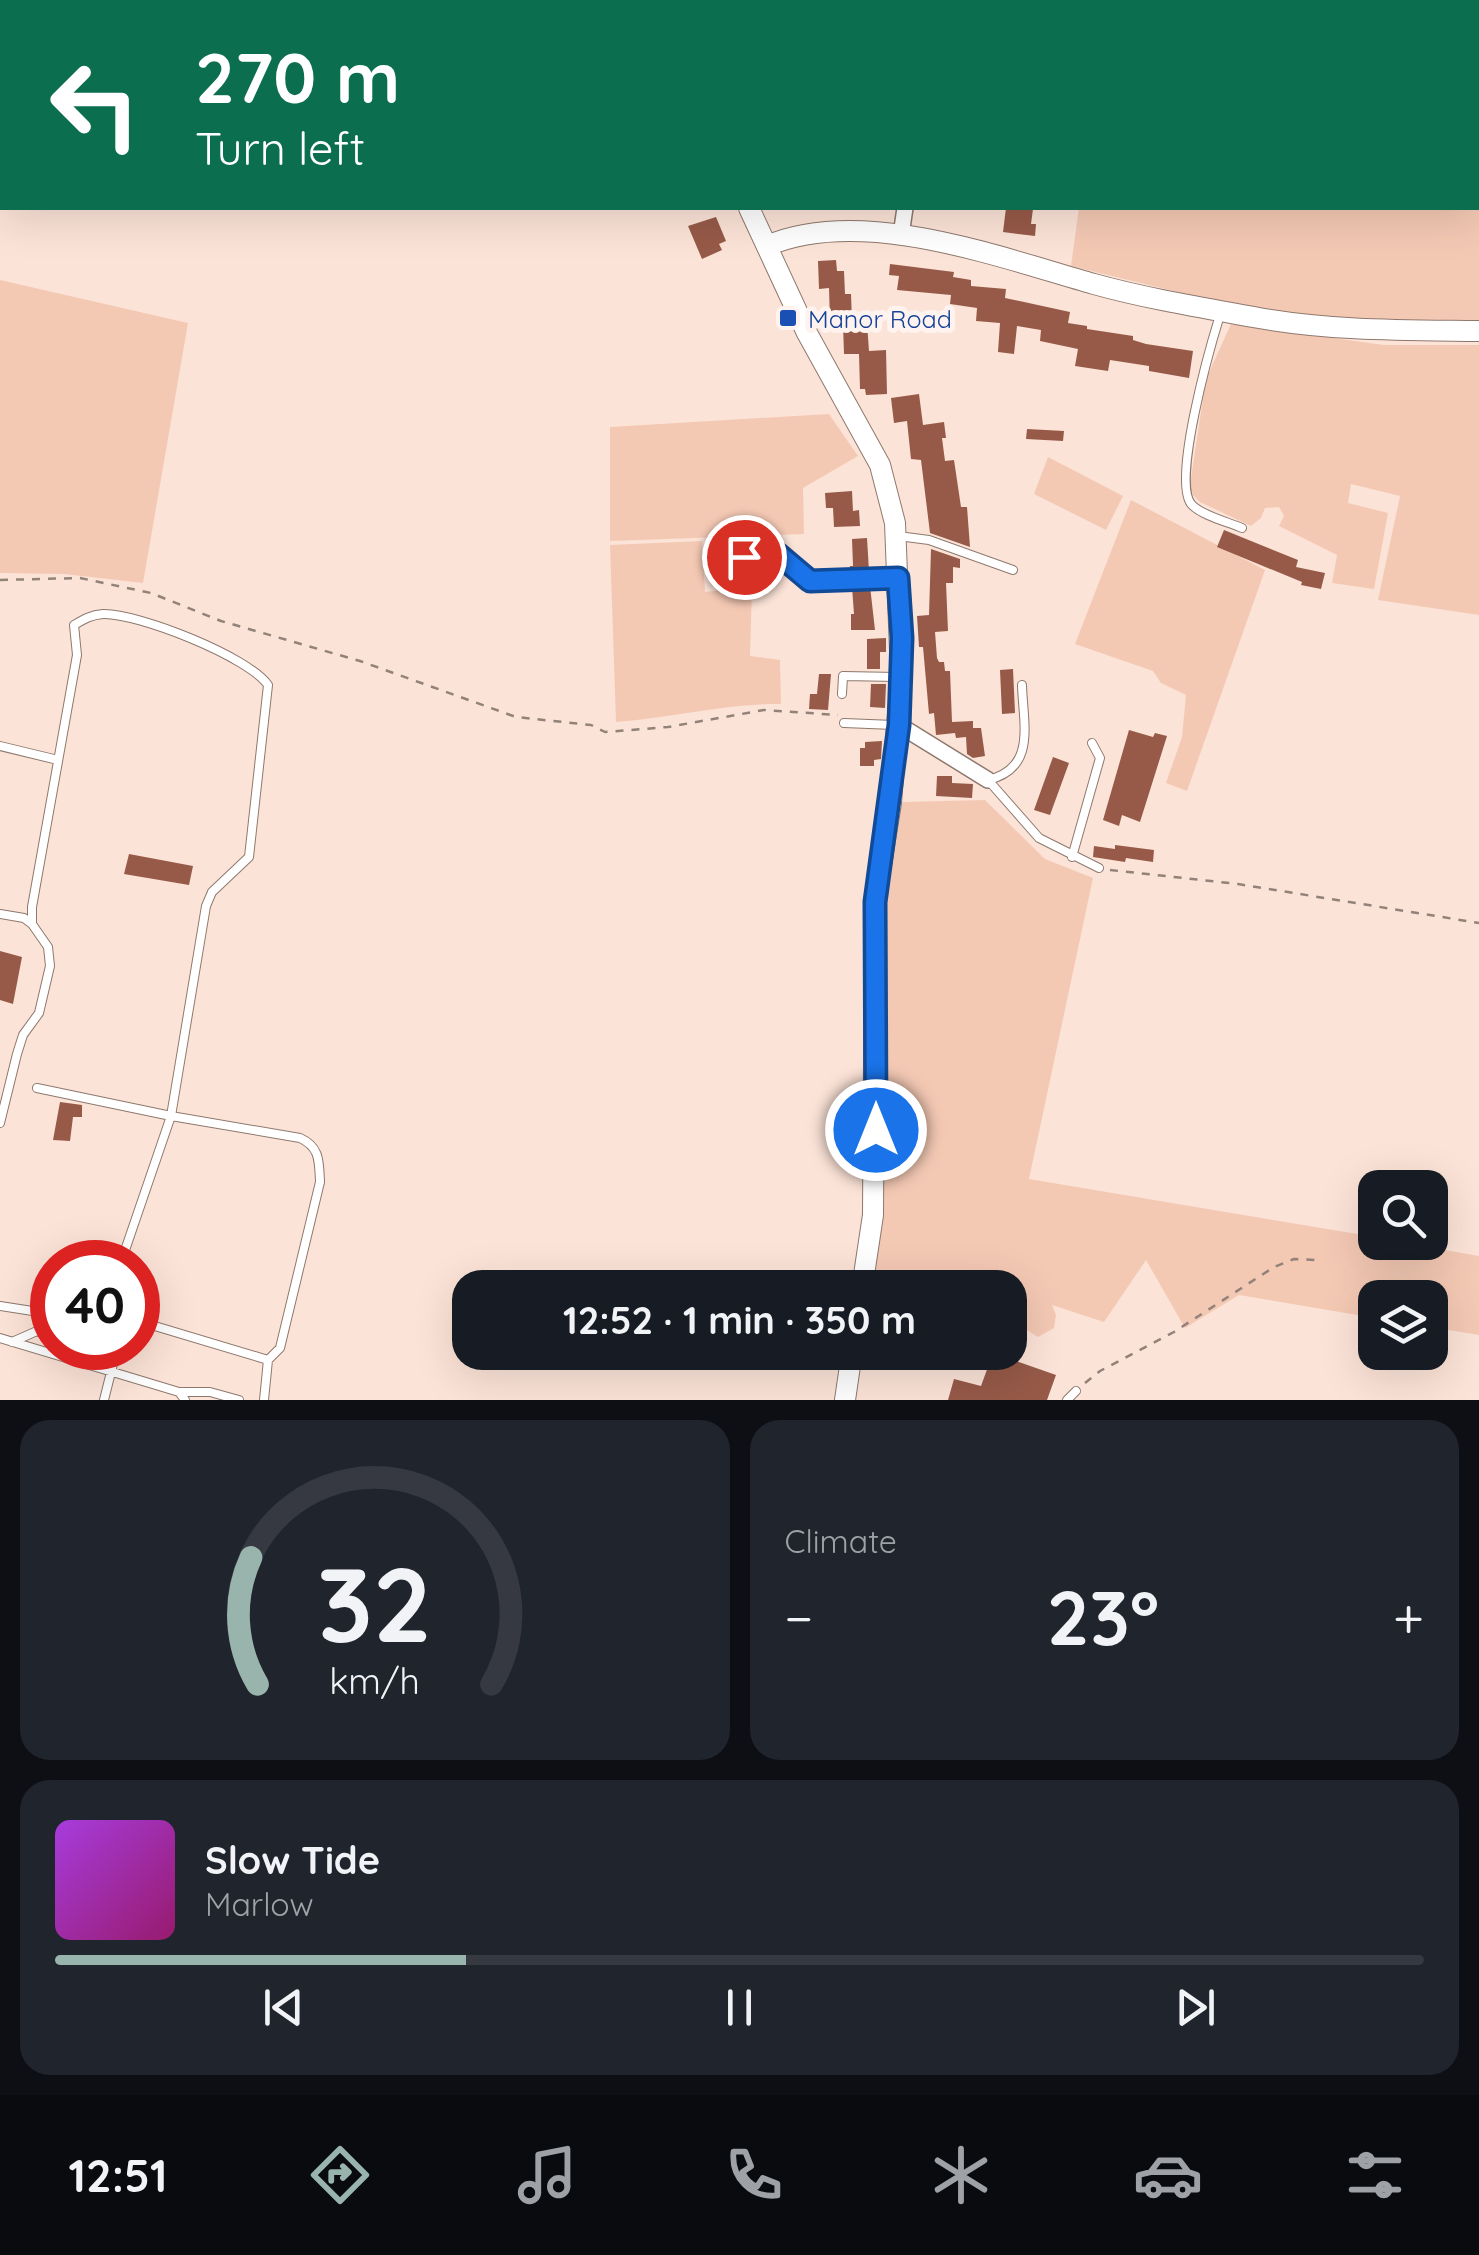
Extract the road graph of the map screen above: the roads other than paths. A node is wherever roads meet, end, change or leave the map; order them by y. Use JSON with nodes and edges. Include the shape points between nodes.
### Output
{"nodes":[{"id":1,"x":750,"y":210,"type":"edge"},
{"id":2,"x":905,"y":210,"type":"edge"},
{"id":3,"x":901,"y":235,"type":"junction"},
{"id":4,"x":767,"y":246,"type":"junction"},
{"id":5,"x":1221,"y":310,"type":"junction"},
{"id":6,"x":1479,"y":331,"type":"edge"},
{"id":7,"x":1242,"y":528,"type":"dead end"},
{"id":8,"x":896,"y":536,"type":"junction"},
{"id":9,"x":744,"y":557,"type":"dead end"},
{"id":10,"x":1014,"y":570,"type":"dead end"},
{"id":11,"x":898,"y":578,"type":"junction"},
{"id":12,"x":902,"y":676,"type":"junction"},
{"id":13,"x":1022,"y":685,"type":"dead end"},
{"id":14,"x":842,"y":694,"type":"dead end"},
{"id":15,"x":842,"y":719,"type":"road end"},
{"id":16,"x":899,"y":725,"type":"junction"},
{"id":17,"x":1092,"y":743,"type":"dead end"},
{"id":18,"x":0,"y":746,"type":"edge"},
{"id":19,"x":58,"y":760,"type":"junction"},
{"id":20,"x":988,"y":780,"type":"junction"},
{"id":21,"x":1072,"y":857,"type":"junction"},
{"id":22,"x":1099,"y":868,"type":"road end"},
{"id":23,"x":0,"y":914,"type":"edge"},
{"id":24,"x":32,"y":924,"type":"junction"},
{"id":25,"x":37,"y":1088,"type":"dead end"},
{"id":26,"x":170,"y":1116,"type":"junction"},
{"id":27,"x":0,"y":1122,"type":"edge"},
{"id":28,"x":128,"y":1240,"type":"edge"},
{"id":29,"x":865,"y":1270,"type":"edge"},
{"id":30,"x":0,"y":1306,"type":"edge"},
{"id":31,"x":30,"y":1311,"type":"edge"},
{"id":32,"x":160,"y":1328,"type":"edge"},
{"id":33,"x":30,"y":1334,"type":"edge"},
{"id":34,"x":0,"y":1338,"type":"edge"},
{"id":35,"x":12,"y":1342,"type":"junction"},
{"id":36,"x":30,"y":1347,"type":"edge"},
{"id":37,"x":268,"y":1360,"type":"junction"},
{"id":38,"x":110,"y":1370,"type":"joint"},
{"id":39,"x":849,"y":1370,"type":"edge"},
{"id":40,"x":1076,"y":1391,"type":"road end"},
{"id":41,"x":182,"y":1396,"type":"edge"},
{"id":42,"x":104,"y":1400,"type":"edge"},
{"id":43,"x":239,"y":1400,"type":"edge"},
{"id":44,"x":264,"y":1400,"type":"edge"},
{"id":45,"x":845,"y":1400,"type":"edge"},
{"id":46,"x":1067,"y":1400,"type":"edge"}],
"edges":[{"from":1,"to":4,"type":"street"},
{"from":2,"to":3,"type":"street"},
{"from":3,"to":4,"type":"street","via":[[808,234]]},
{"from":3,"to":5,"type":"street"},
{"from":4,"to":8,"type":"street","via":[[880,465]]},
{"from":5,"to":6,"type":"street","via":[[1360,331]]},
{"from":5,"to":7,"type":"lane","via":[[1200,382],[1183,490],[1193,507]]},
{"from":8,"to":10,"type":"lane","via":[[929,540]]},
{"from":8,"to":11,"type":"street"},
{"from":9,"to":11,"type":"lane","via":[[778,554],[810,581]]},
{"from":11,"to":12,"type":"street"},
{"from":12,"to":14,"type":"lane","via":[[843,676]]},
{"from":12,"to":16,"type":"street"},
{"from":13,"to":20,"type":"lane","via":[[1021,759]]},
{"from":15,"to":16,"type":"lane"},
{"from":16,"to":20,"type":"street"},
{"from":16,"to":29,"type":"street","via":[[875,902],[873,1214]]},
{"from":17,"to":21,"type":"lane","via":[[1100,758]]},
{"from":18,"to":19,"type":"lane"},
{"from":19,"to":24,"type":"lane"},
{"from":19,"to":26,"type":"lane","via":[[76,655],[74,625],[90,616],[163,628],[250,666],[268,685],[249,856],[206,906]]},
{"from":20,"to":21,"type":"lane","via":[[1039,838]]},
{"from":21,"to":22,"type":"lane"},
{"from":23,"to":24,"type":"lane"},
{"from":24,"to":27,"type":"lane","via":[[48,946],[50,966]]},
{"from":25,"to":26,"type":"lane"},
{"from":26,"to":28,"type":"lane"},
{"from":26,"to":37,"type":"lane","via":[[300,1138],[319,1156],[305,1250],[280,1348]]},
{"from":30,"to":31,"type":"lane"},
{"from":32,"to":37,"type":"lane"},
{"from":33,"to":35,"type":"lane"},
{"from":34,"to":35,"type":"lane"},
{"from":35,"to":36,"type":"lane"},
{"from":37,"to":44,"type":"lane"},
{"from":38,"to":41,"type":"lane"},
{"from":38,"to":42,"type":"lane"},
{"from":39,"to":45,"type":"street"},
{"from":40,"to":46,"type":"lane"},
{"from":41,"to":43,"type":"lane","via":[[210,1392]]}]}
